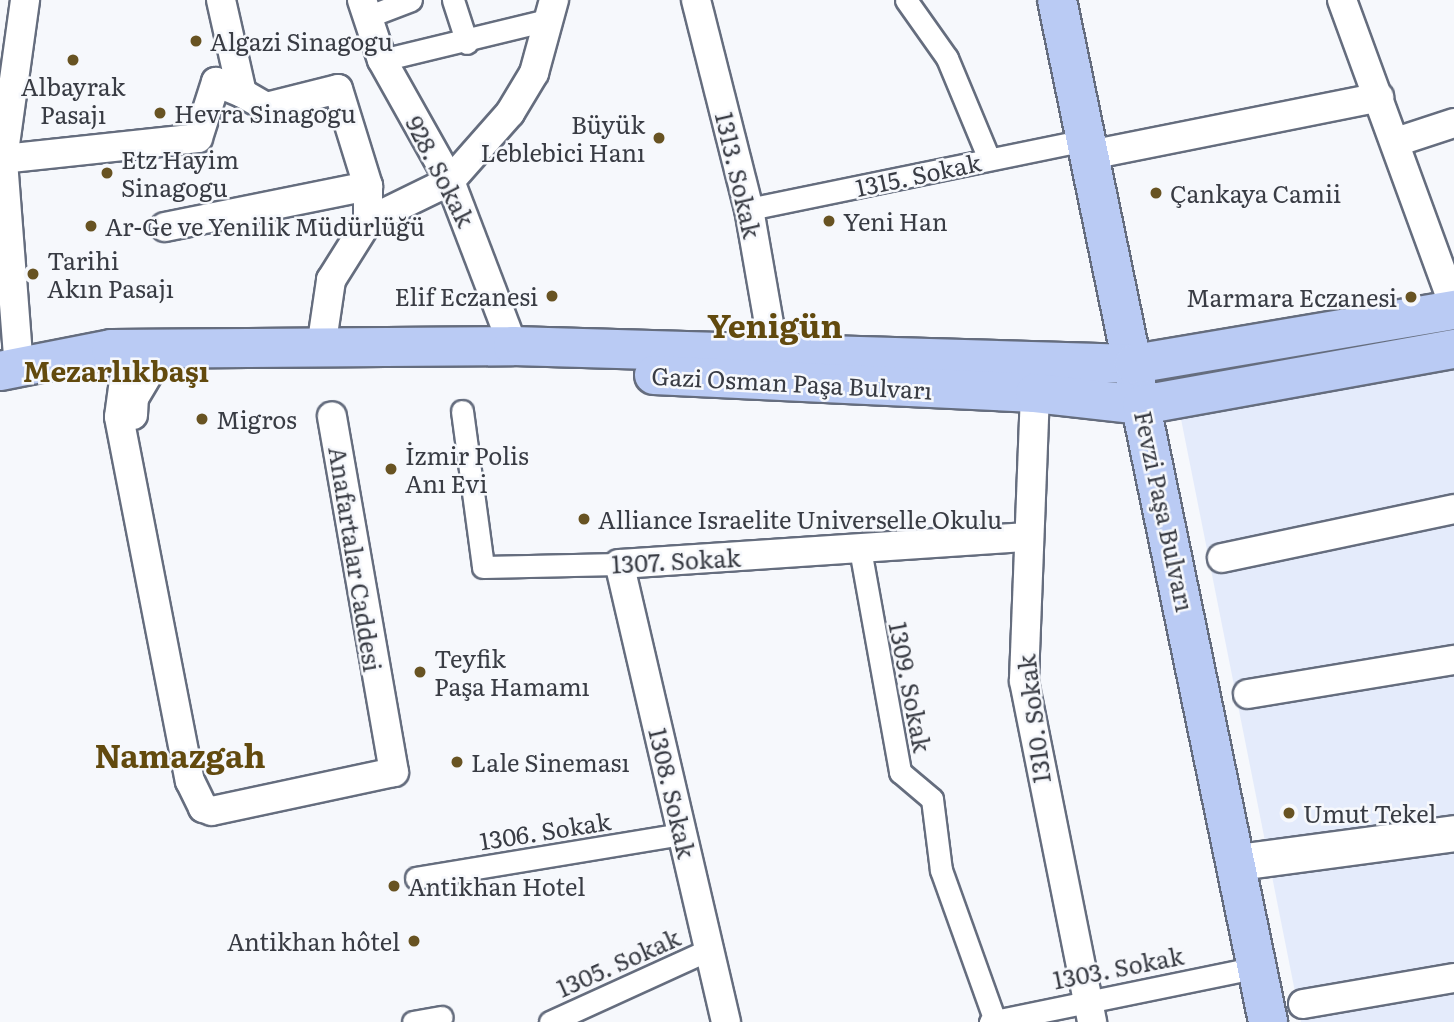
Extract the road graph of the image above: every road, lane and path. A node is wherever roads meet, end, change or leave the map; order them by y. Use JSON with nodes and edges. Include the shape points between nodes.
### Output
{"nodes":[{"id":1,"x":25,"y":0,"type":"edge"},
{"id":2,"x":221,"y":0,"type":"edge"},
{"id":3,"x":411,"y":0,"type":"edge"},
{"id":4,"x":453,"y":0,"type":"edge"},
{"id":5,"x":696,"y":0,"type":"edge"},
{"id":6,"x":906,"y":0,"type":"edge"},
{"id":7,"x":1057,"y":0,"type":"edge"},
{"id":8,"x":1342,"y":0,"type":"edge"},
{"id":9,"x":365,"y":8,"type":"edge"},
{"id":10,"x":551,"y":10,"type":"edge"},
{"id":11,"x":467,"y":43,"type":"junction"},
{"id":12,"x":382,"y":60,"type":"junction"},
{"id":13,"x":242,"y":93,"type":"junction"},
{"id":14,"x":1379,"y":97,"type":"junction"},
{"id":15,"x":1454,"y":123,"type":"edge"},
{"id":16,"x":1396,"y":142,"type":"junction"},
{"id":17,"x":1088,"y":147,"type":"junction"},
{"id":18,"x":3,"y":159,"type":"junction"},
{"id":19,"x":989,"y":159,"type":"junction"},
{"id":20,"x":450,"y":181,"type":"junction"},
{"id":21,"x":368,"y":186,"type":"junction"},
{"id":22,"x":750,"y":209,"type":"junction"},
{"id":23,"x":368,"y":222,"type":"junction"},
{"id":24,"x":165,"y":227,"type":"dead end"},
{"id":25,"x":1454,"y":308,"type":"edge"},
{"id":26,"x":513,"y":346,"type":"junction"},
{"id":27,"x":320,"y":348,"type":"junction"},
{"id":28,"x":1454,"y":349,"type":"edge"},
{"id":29,"x":774,"y":352,"type":"junction"},
{"id":30,"x":1134,"y":365,"type":"junction"},
{"id":31,"x":122,"y":368,"type":"junction"},
{"id":32,"x":10,"y":370,"type":"edge"},
{"id":33,"x":1035,"y":393,"type":"junction"},
{"id":34,"x":1142,"y":405,"type":"junction"},
{"id":35,"x":462,"y":411,"type":"dead end"},
{"id":36,"x":332,"y":416,"type":"dead end"},
{"id":37,"x":1454,"y":509,"type":"edge"},
{"id":38,"x":1025,"y":537,"type":"junction"},
{"id":39,"x":860,"y":549,"type":"junction"},
{"id":40,"x":1222,"y":558,"type":"dead end"},
{"id":41,"x":619,"y":564,"type":"junction"},
{"id":42,"x":1454,"y":660,"type":"edge"},
{"id":43,"x":1248,"y":694,"type":"dead end"},
{"id":44,"x":183,"y":743,"type":"junction"},
{"id":45,"x":682,"y":834,"type":"junction"},
{"id":46,"x":1454,"y":834,"type":"edge"},
{"id":47,"x":1238,"y":862,"type":"junction"},
{"id":48,"x":416,"y":878,"type":"dead end"},
{"id":49,"x":708,"y":950,"type":"junction"},
{"id":50,"x":1257,"y":967,"type":"junction"},
{"id":51,"x":1454,"y":978,"type":"edge"},
{"id":52,"x":1303,"y":1004,"type":"dead end"},
{"id":53,"x":1088,"y":1010,"type":"edge"},
{"id":54,"x":442,"y":1017,"type":"dead end"},
{"id":55,"x":993,"y":1021,"type":"edge"},
{"id":56,"x":413,"y":1022,"type":"edge"},
{"id":57,"x":550,"y":1022,"type":"edge"},
{"id":58,"x":726,"y":1022,"type":"edge"},
{"id":59,"x":1268,"y":1022,"type":"edge"}],
"edges":[{"from":1,"to":18,"type":"street"},
{"from":2,"to":13,"type":"street"},
{"from":3,"to":9,"type":"street"},
{"from":4,"to":11,"type":"street"},
{"from":5,"to":22,"type":"street","name":"1313. Sokak"},
{"from":6,"to":19,"type":"street","via":[[947,58]]},
{"from":7,"to":17,"type":"main road","name":"Fevzi Paşa Bulvarı"},
{"from":8,"to":14,"type":"street"},
{"from":9,"to":12,"type":"street","name":"928. Sokak"},
{"from":10,"to":11,"type":"street"},
{"from":10,"to":20,"type":"street","via":[[534,73],[510,113]]},
{"from":11,"to":12,"type":"street"},
{"from":12,"to":20,"type":"street","name":"928. Sokak"},
{"from":13,"to":18,"type":"street","via":[[216,82],[198,138]]},
{"from":13,"to":21,"type":"street","via":[[266,107],[338,89]]},
{"from":14,"to":16,"type":"street"},
{"from":14,"to":17,"type":"street","name":"1315. Sokak"},
{"from":15,"to":16,"type":"street"},
{"from":16,"to":25,"type":"street"},
{"from":17,"to":19,"type":"street","name":"1315. Sokak"},
{"from":17,"to":30,"type":"main road","name":"Fevzi Paşa Bulvarı"},
{"from":18,"to":32,"type":"street"},
{"from":19,"to":22,"type":"street","name":"1315. Sokak"},
{"from":20,"to":23,"type":"street"},
{"from":20,"to":26,"type":"street","name":"928. Sokak"},
{"from":21,"to":23,"type":"street"},
{"from":21,"to":24,"type":"street"},
{"from":22,"to":29,"type":"street","name":"1313. Sokak"},
{"from":23,"to":27,"type":"street","via":[[331,280]]},
{"from":25,"to":30,"type":"main road","name":"Gazi Osman Paşa Bulvarı"},
{"from":26,"to":27,"type":"main road","name":"Gazi Osman Paşa Bulvarı"},
{"from":26,"to":29,"type":"main road","name":"Gazi Osman Paşa Bulvarı"},
{"from":27,"to":31,"type":"main road","name":"Gazi Osman Paşa Bulvarı"},
{"from":28,"to":34,"type":"main road","name":"Gazi Osman Paşa Bulvarı"},
{"from":29,"to":30,"type":"main road","name":"Gazi Osman Paşa Bulvarı"},
{"from":30,"to":34,"type":"main road","name":"Fevzi Paşa Bulvarı"},
{"from":31,"to":32,"type":"main road"},
{"from":31,"to":33,"type":"main road","name":"Gazi Osman Paşa Bulvarı","via":[[572,372]]},
{"from":31,"to":44,"type":"street","via":[[119,416]]},
{"from":31,"to":44,"type":"street","via":[[134,397],[133,415],[191,725]]},
{"from":33,"to":34,"type":"main road","name":"Gazi Osman Paşa Bulvarı"},
{"from":33,"to":38,"type":"street","name":"1310. Sokak"},
{"from":34,"to":47,"type":"main road","name":"Fevzi Paşa Bulvarı"},
{"from":35,"to":41,"type":"street","name":"1307. Sokak","via":[[483,567]]},
{"from":36,"to":44,"type":"street","name":"Anafartalar Caddesi","via":[[394,772],[212,811],[195,797]]},
{"from":37,"to":40,"type":"street"},
{"from":38,"to":39,"type":"street","name":"1307. Sokak"},
{"from":38,"to":53,"type":"street","name":"1310. Sokak","via":[[1029,726]]},
{"from":39,"to":41,"type":"street","name":"1307. Sokak"},
{"from":39,"to":55,"type":"street","name":"1309. Sokak","via":[[900,772],[932,799],[941,870]]},
{"from":41,"to":45,"type":"street","name":"1308. Sokak"},
{"from":42,"to":43,"type":"street"},
{"from":45,"to":48,"type":"street","name":"1306. Sokak"},
{"from":45,"to":49,"type":"street","name":"1308. Sokak"},
{"from":46,"to":47,"type":"street"},
{"from":47,"to":50,"type":"main road","name":"Fevzi Paşa Bulvarı"},
{"from":49,"to":57,"type":"street","name":"1305. Sokak"},
{"from":49,"to":58,"type":"street","name":"1308. Sokak"},
{"from":50,"to":53,"type":"street","name":"1303. Sokak"},
{"from":50,"to":59,"type":"main road","name":"Fevzi Paşa Bulvarı"},
{"from":51,"to":52,"type":"street"},
{"from":53,"to":55,"type":"street","name":"1303. Sokak"},
{"from":54,"to":56,"type":"street"}]}
